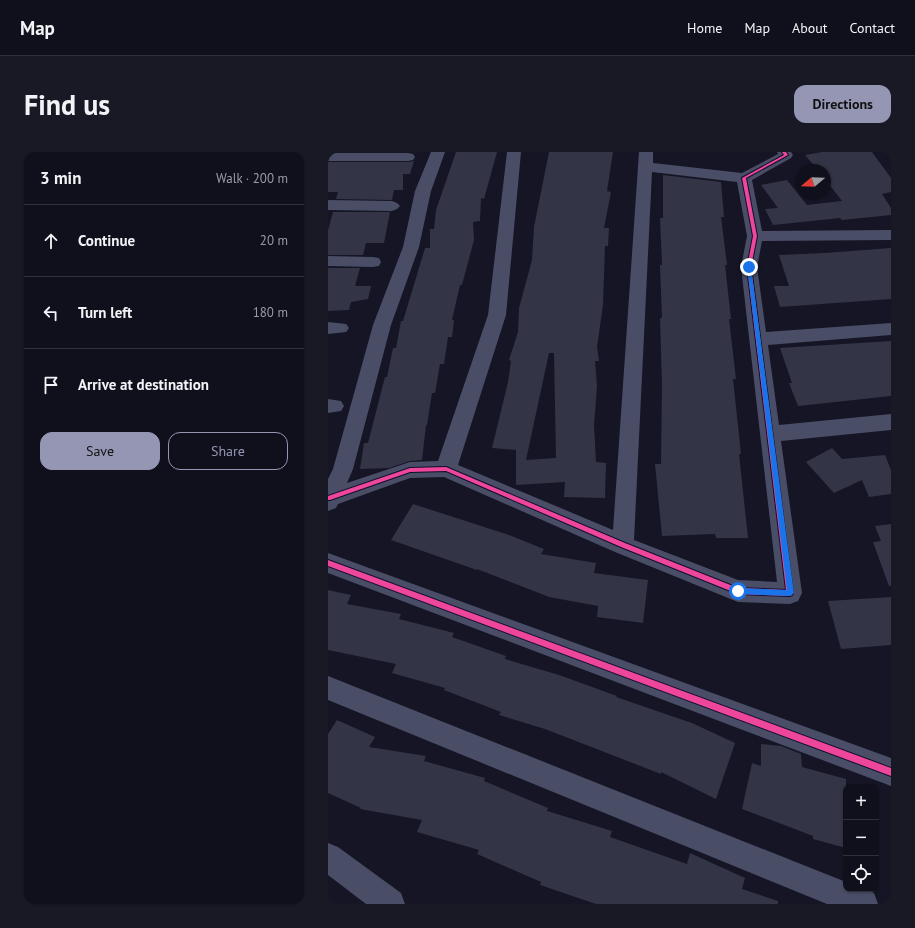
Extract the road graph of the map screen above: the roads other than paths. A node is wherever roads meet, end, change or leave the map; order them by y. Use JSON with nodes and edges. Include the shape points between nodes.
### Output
{"nodes":[{"id":1,"x":438,"y":152,"type":"edge"},
{"id":2,"x":514,"y":152,"type":"edge"},
{"id":3,"x":784,"y":152,"type":"edge"},
{"id":4,"x":328,"y":157,"type":"edge"},
{"id":5,"x":408,"y":157,"type":"dead end"},
{"id":6,"x":646,"y":160,"type":"edge"},
{"id":7,"x":744,"y":178,"type":"junction"},
{"id":8,"x":328,"y":205,"type":"edge"},
{"id":9,"x":392,"y":206,"type":"dead end"},
{"id":10,"x":891,"y":234,"type":"edge"},
{"id":11,"x":755,"y":236,"type":"junction"},
{"id":12,"x":328,"y":261,"type":"edge"},
{"id":13,"x":373,"y":262,"type":"dead end"},
{"id":14,"x":891,"y":329,"type":"edge"},
{"id":15,"x":758,"y":339,"type":"junction"},
{"id":16,"x":891,"y":422,"type":"edge"},
{"id":17,"x":770,"y":434,"type":"junction"},
{"id":18,"x":446,"y":469,"type":"junction"},
{"id":19,"x":329,"y":500,"type":"edge"},
{"id":20,"x":623,"y":545,"type":"junction"},
{"id":21,"x":328,"y":563,"type":"edge"},
{"id":22,"x":328,"y":688,"type":"edge"},
{"id":23,"x":891,"y":772,"type":"edge"},
{"id":24,"x":328,"y":857,"type":"edge"},
{"id":25,"x":390,"y":904,"type":"edge"},
{"id":26,"x":864,"y":904,"type":"edge"}],
"edges":[{"from":1,"to":19,"type":"street","via":[[423,191],[411,247],[380,331],[343,469]]},
{"from":2,"to":18,"type":"street","via":[[496,315]]},
{"from":3,"to":7,"type":"street","via":[[786,155]]},
{"from":4,"to":5,"type":"street"},
{"from":6,"to":7,"type":"street"},
{"from":6,"to":20,"type":"street"},
{"from":7,"to":11,"type":"street"},
{"from":8,"to":9,"type":"street"},
{"from":10,"to":11,"type":"street"},
{"from":11,"to":15,"type":"street","via":[[749,267]]},
{"from":12,"to":13,"type":"street"},
{"from":14,"to":15,"type":"street"},
{"from":15,"to":17,"type":"street"},
{"from":16,"to":17,"type":"street"},
{"from":17,"to":20,"type":"street","via":[[790,593],[738,591]]},
{"from":18,"to":19,"type":"street","via":[[410,470]]},
{"from":18,"to":20,"type":"street"},
{"from":21,"to":23,"type":"street"},
{"from":22,"to":26,"type":"street"},
{"from":24,"to":25,"type":"street"}]}
